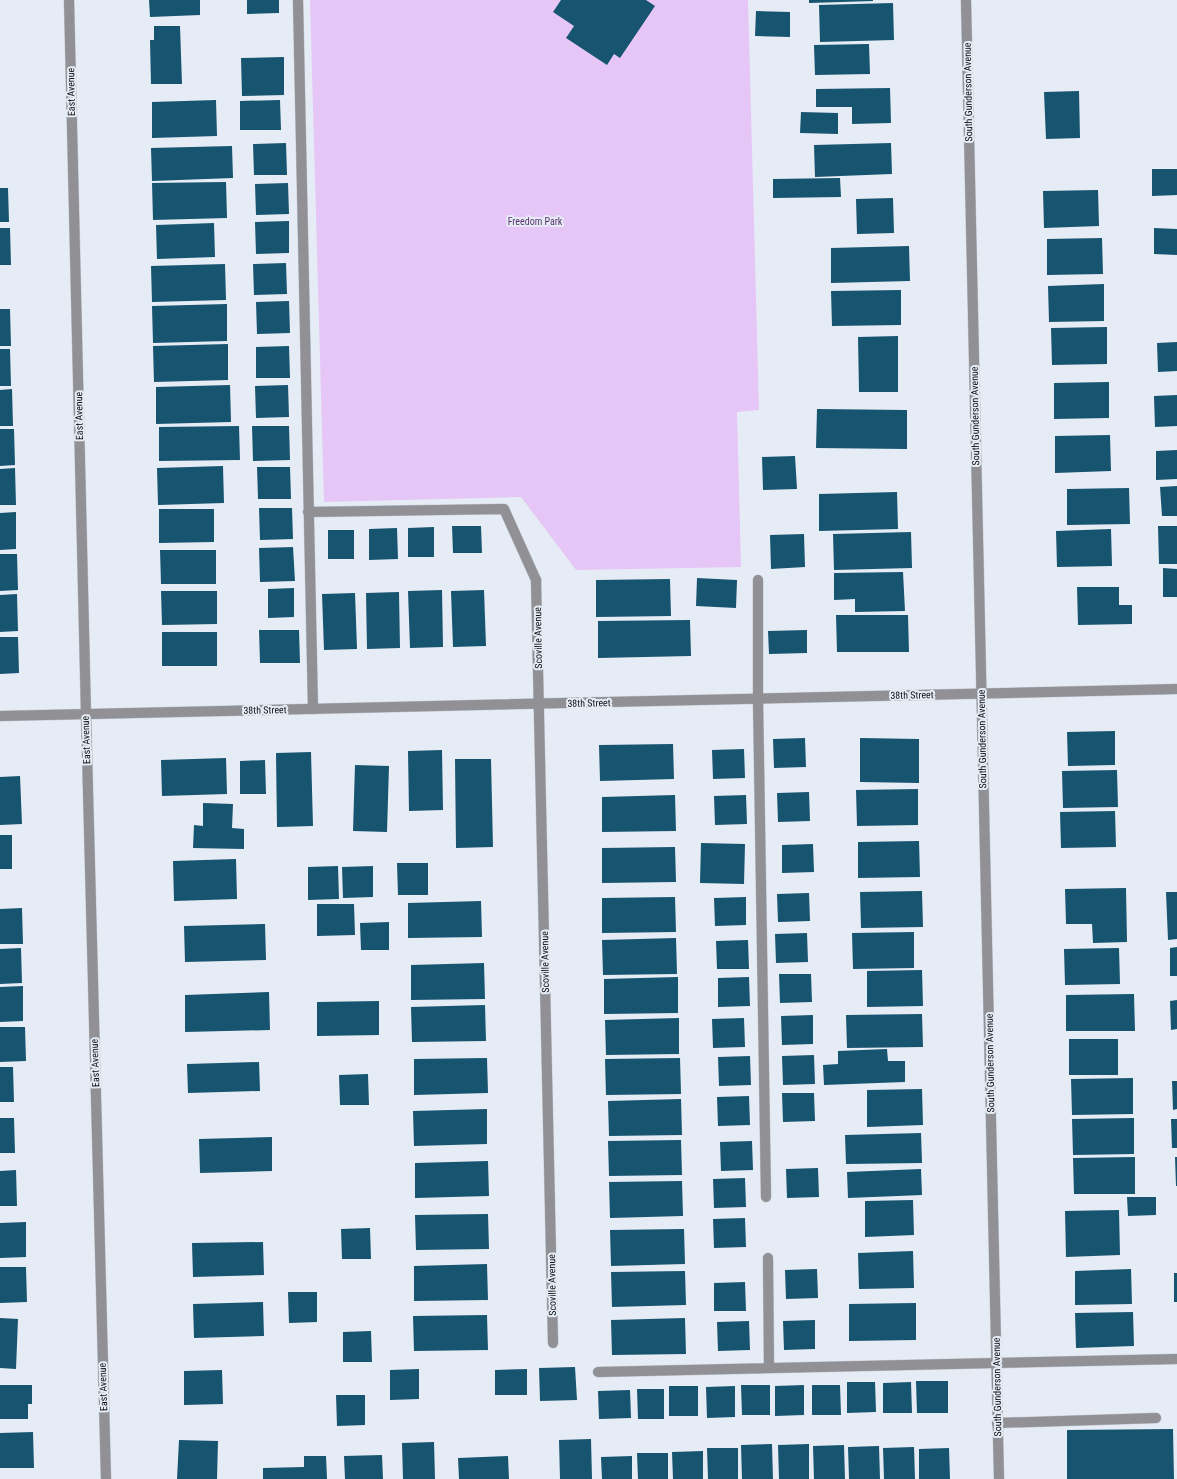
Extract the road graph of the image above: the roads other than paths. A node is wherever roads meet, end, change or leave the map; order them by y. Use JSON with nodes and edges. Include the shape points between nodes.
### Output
{"nodes":[{"id":1,"x":69,"y":0,"type":"edge"},
{"id":2,"x":298,"y":0,"type":"edge"},
{"id":3,"x":966,"y":0,"type":"edge"},
{"id":4,"x":308,"y":512,"type":"junction"},
{"id":5,"x":758,"y":580,"type":"dead end"},
{"id":6,"x":1177,"y":690,"type":"edge"},
{"id":7,"x":981,"y":694,"type":"junction"},
{"id":8,"x":758,"y":699,"type":"junction"},
{"id":9,"x":539,"y":704,"type":"junction"},
{"id":10,"x":312,"y":709,"type":"junction"},
{"id":11,"x":86,"y":714,"type":"junction"},
{"id":12,"x":0,"y":716,"type":"edge"},
{"id":13,"x":766,"y":1198,"type":"dead end"},
{"id":14,"x":768,"y":1258,"type":"dead end"},
{"id":15,"x":553,"y":1343,"type":"dead end"},
{"id":16,"x":1177,"y":1359,"type":"edge"},
{"id":17,"x":996,"y":1363,"type":"junction"},
{"id":18,"x":769,"y":1368,"type":"junction"},
{"id":19,"x":598,"y":1372,"type":"dead end"},
{"id":20,"x":1156,"y":1418,"type":"dead end"},
{"id":21,"x":998,"y":1423,"type":"junction"},
{"id":22,"x":106,"y":1479,"type":"edge"},
{"id":23,"x":999,"y":1479,"type":"edge"}],
"edges":[{"from":1,"to":11,"type":"street","name":"East Avenue"},
{"from":2,"to":4,"type":"street"},
{"from":3,"to":7,"type":"street","name":"South Gunderson Avenue"},
{"from":4,"to":9,"type":"street","name":"Scoville Avenue","via":[[504,509],[536,580]]},
{"from":4,"to":10,"type":"street"},
{"from":5,"to":8,"type":"street"},
{"from":6,"to":7,"type":"street","name":"38th Street"},
{"from":7,"to":8,"type":"street","name":"38th Street"},
{"from":7,"to":17,"type":"street","name":"South Gunderson Avenue"},
{"from":8,"to":9,"type":"street","name":"38th Street"},
{"from":8,"to":13,"type":"street"},
{"from":9,"to":10,"type":"street","name":"38th Street"},
{"from":9,"to":15,"type":"street","name":"Scoville Avenue"},
{"from":10,"to":11,"type":"street","name":"38th Street"},
{"from":11,"to":12,"type":"street","name":"38th Street"},
{"from":11,"to":22,"type":"street","name":"East Avenue"},
{"from":14,"to":18,"type":"street"},
{"from":16,"to":17,"type":"street"},
{"from":17,"to":18,"type":"street"},
{"from":17,"to":21,"type":"street","name":"South Gunderson Avenue"},
{"from":18,"to":19,"type":"street"},
{"from":20,"to":21,"type":"street"},
{"from":21,"to":23,"type":"street","name":"South Gunderson Avenue"}]}
